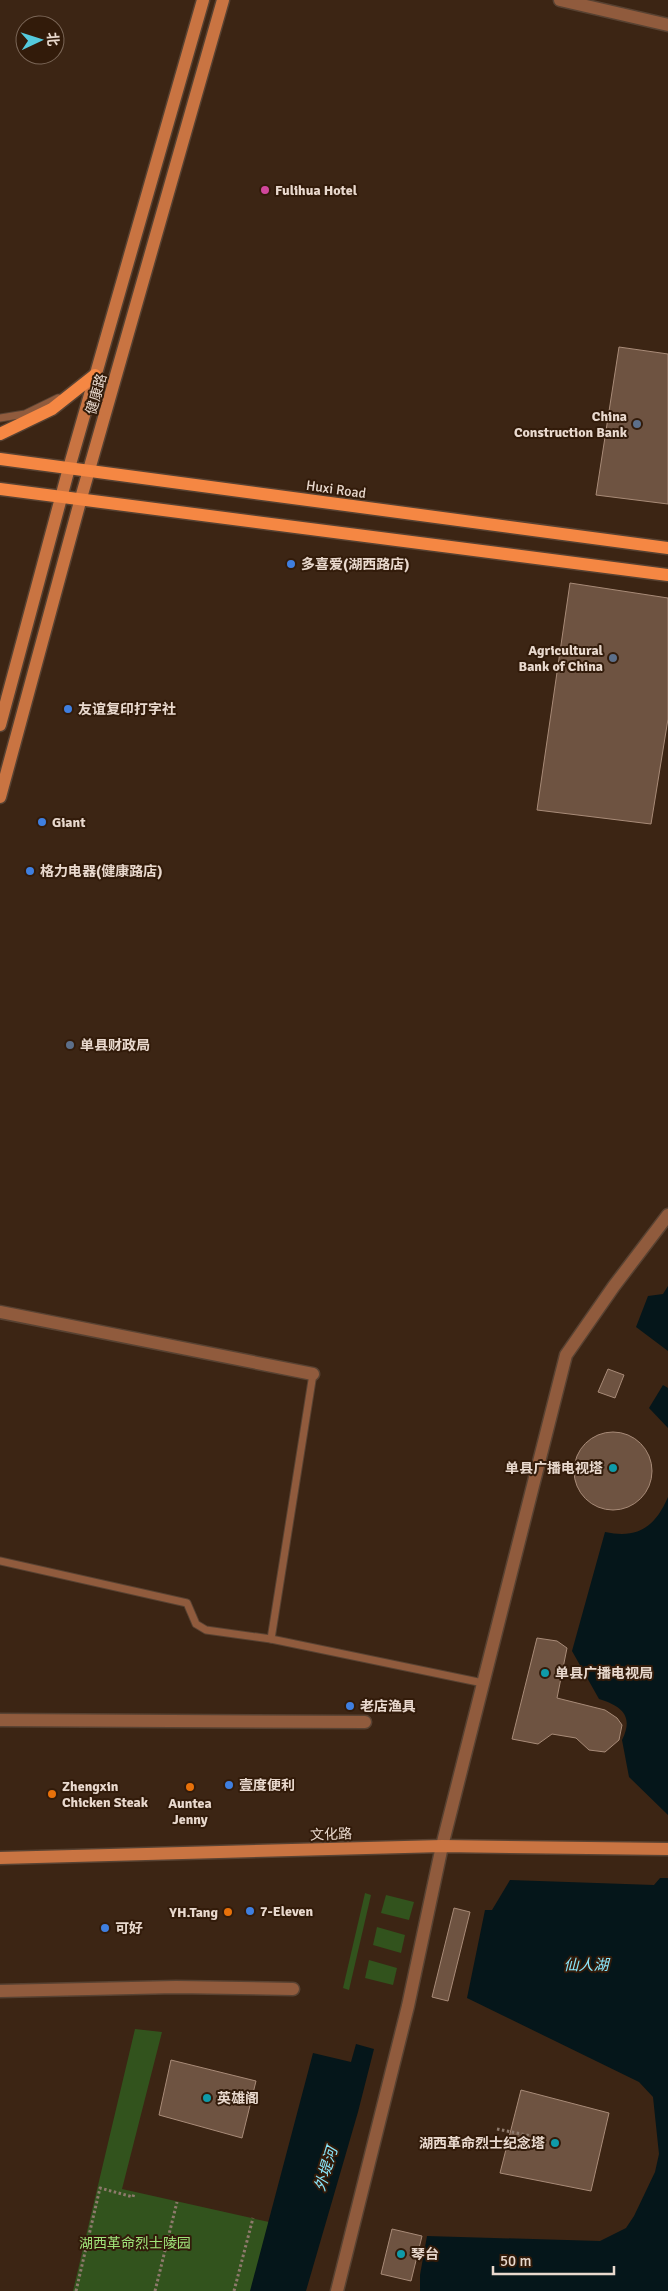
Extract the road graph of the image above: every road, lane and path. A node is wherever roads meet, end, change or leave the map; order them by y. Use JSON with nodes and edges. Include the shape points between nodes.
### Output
{"nodes":[{"id":1,"x":203,"y":0,"type":"edge"},
{"id":2,"x":223,"y":0,"type":"edge"},
{"id":3,"x":560,"y":0,"type":"edge"},
{"id":4,"x":668,"y":25,"type":"edge"},
{"id":5,"x":97,"y":370,"type":"junction"},
{"id":6,"x":0,"y":418,"type":"edge"},
{"id":7,"x":0,"y":434,"type":"edge"},
{"id":8,"x":0,"y":459,"type":"edge"},
{"id":9,"x":69,"y":468,"type":"junction"},
{"id":10,"x":89,"y":470,"type":"junction"},
{"id":11,"x":0,"y":489,"type":"edge"},
{"id":12,"x":61,"y":496,"type":"junction"},
{"id":13,"x":82,"y":498,"type":"junction"},
{"id":14,"x":668,"y":548,"type":"edge"},
{"id":15,"x":668,"y":575,"type":"edge"},
{"id":16,"x":0,"y":724,"type":"edge"},
{"id":17,"x":0,"y":797,"type":"edge"},
{"id":18,"x":668,"y":1216,"type":"edge"},
{"id":19,"x":0,"y":1312,"type":"edge"},
{"id":20,"x":313,"y":1374,"type":"joint"},
{"id":21,"x":0,"y":1561,"type":"edge"},
{"id":22,"x":271,"y":1639,"type":"junction"},
{"id":23,"x":483,"y":1683,"type":"junction"},
{"id":24,"x":0,"y":1720,"type":"edge"},
{"id":25,"x":365,"y":1722,"type":"dead end"},
{"id":26,"x":442,"y":1846,"type":"junction"},
{"id":27,"x":666,"y":1849,"type":"edge"},
{"id":28,"x":0,"y":1858,"type":"edge"},
{"id":29,"x":293,"y":1989,"type":"dead end"},
{"id":30,"x":0,"y":1991,"type":"edge"},
{"id":31,"x":497,"y":2129,"type":"dead end"},
{"id":32,"x":532,"y":2136,"type":"dead end"},
{"id":33,"x":134,"y":2193,"type":"dead end"},
{"id":34,"x":177,"y":2202,"type":"dead end"},
{"id":35,"x":253,"y":2218,"type":"dead end"},
{"id":36,"x":76,"y":2291,"type":"edge"},
{"id":37,"x":155,"y":2291,"type":"edge"},
{"id":38,"x":234,"y":2291,"type":"edge"},
{"id":39,"x":337,"y":2291,"type":"edge"}],
"edges":[{"from":1,"to":5,"type":"main road","name":"健康路"},
{"from":2,"to":10,"type":"main road","name":"健康路"},
{"from":3,"to":4,"type":"street"},
{"from":5,"to":6,"type":"lane","via":[[55,400],[25,414]]},
{"from":5,"to":7,"type":"main road","via":[[52,409]]},
{"from":5,"to":9,"type":"main road","name":"健康路"},
{"from":8,"to":9,"type":"main road","name":"Huxi Road"},
{"from":9,"to":10,"type":"main road","name":"Huxi Road"},
{"from":9,"to":12,"type":"main road","name":"健康路"},
{"from":10,"to":13,"type":"main road","name":"健康路"},
{"from":10,"to":14,"type":"main road","name":"Huxi Road"},
{"from":11,"to":12,"type":"main road"},
{"from":12,"to":13,"type":"main road"},
{"from":12,"to":16,"type":"main road","name":"健康路"},
{"from":13,"to":15,"type":"main road"},
{"from":13,"to":17,"type":"main road","name":"健康路"},
{"from":18,"to":23,"type":"street","via":[[566,1355]]},
{"from":19,"to":20,"type":"street"},
{"from":20,"to":22,"type":"lane"},
{"from":21,"to":22,"type":"lane","via":[[187,1603],[196,1624],[206,1630]]},
{"from":22,"to":23,"type":"lane"},
{"from":23,"to":26,"type":"street"},
{"from":24,"to":25,"type":"street"},
{"from":26,"to":27,"type":"main road","name":"文化路"},
{"from":26,"to":28,"type":"main road","name":"文化路"},
{"from":26,"to":39,"type":"street","via":[[408,2006]]},
{"from":29,"to":30,"type":"street","via":[[176,1987]]},
{"from":31,"to":32,"type":"path"},
{"from":33,"to":36,"type":"path","via":[[133,2197],[100,2188]]},
{"from":34,"to":37,"type":"path"},
{"from":35,"to":38,"type":"path"}]}
